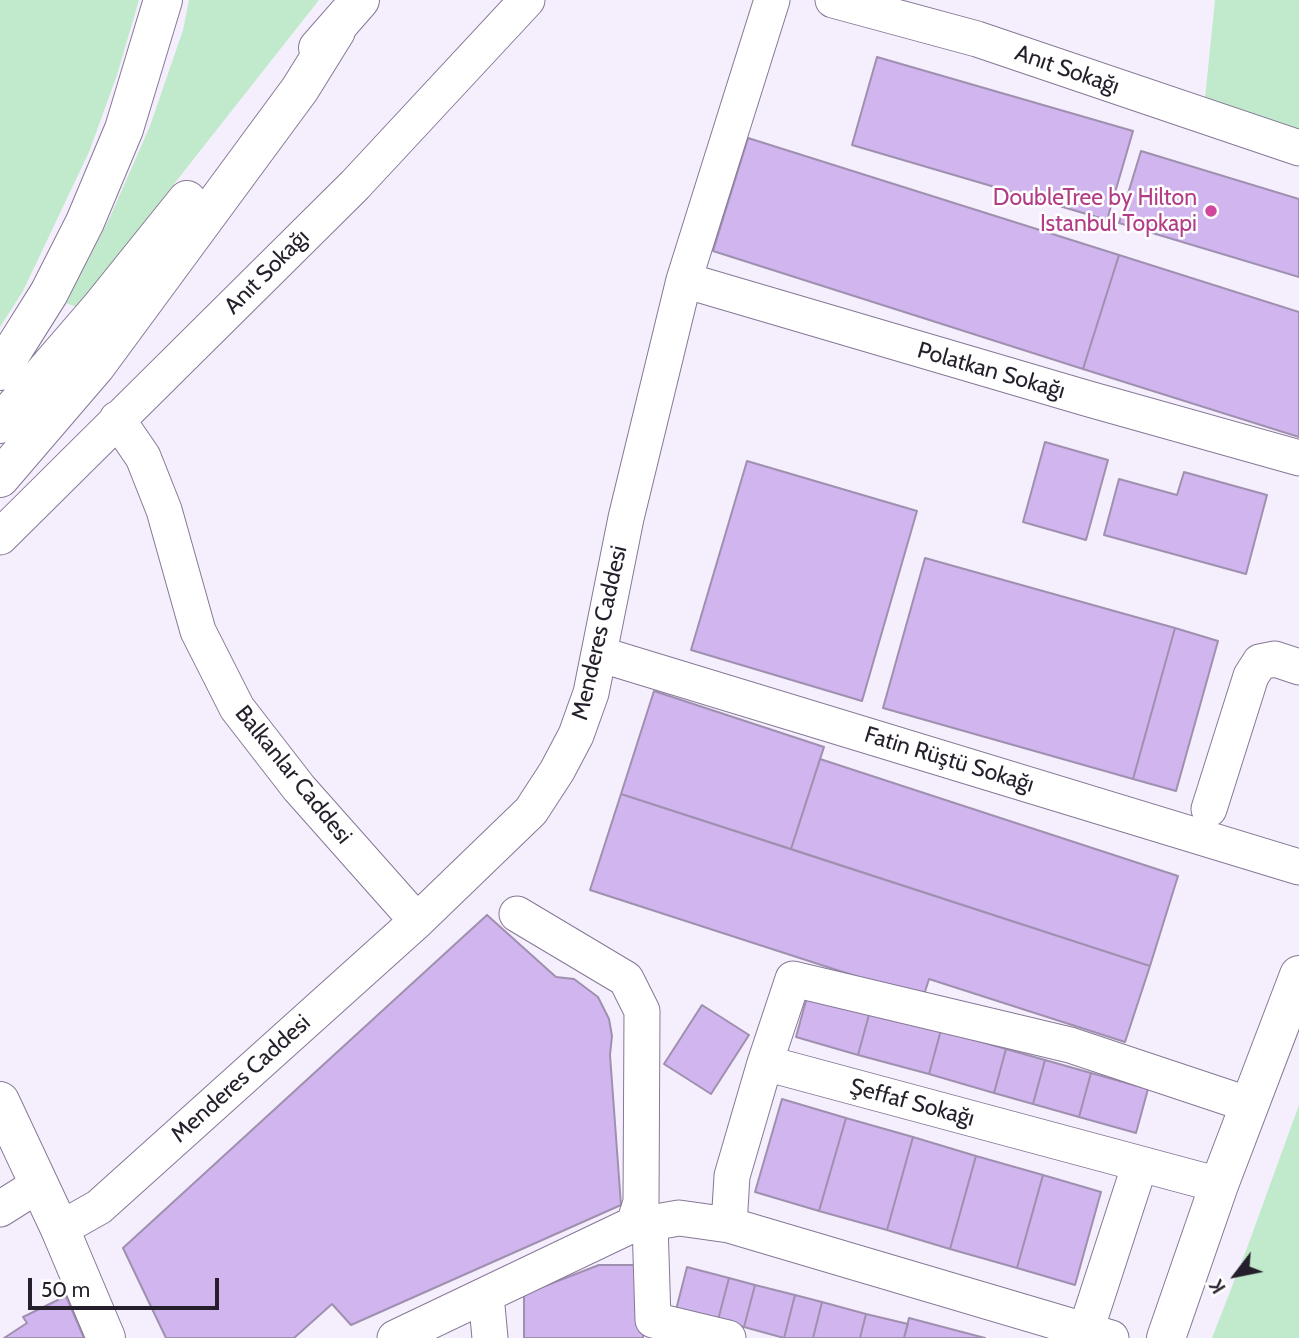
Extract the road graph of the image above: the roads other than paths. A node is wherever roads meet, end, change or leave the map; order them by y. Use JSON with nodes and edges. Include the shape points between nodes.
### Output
{"nodes":[{"id":1,"x":163,"y":0,"type":"edge"},
{"id":2,"x":360,"y":0,"type":"edge"},
{"id":3,"x":527,"y":0,"type":"edge"},
{"id":4,"x":772,"y":0,"type":"edge"},
{"id":5,"x":833,"y":0,"type":"edge"},
{"id":6,"x":336,"y":31,"type":"junction"},
{"id":7,"x":1299,"y":148,"type":"edge"},
{"id":8,"x":684,"y":280,"type":"junction"},
{"id":9,"x":0,"y":371,"type":"edge"},
{"id":10,"x":117,"y":419,"type":"junction"},
{"id":11,"x":0,"y":424,"type":"edge"},
{"id":12,"x":1299,"y":458,"type":"edge"},
{"id":13,"x":0,"y":478,"type":"edge"},
{"id":14,"x":0,"y":537,"type":"edge"},
{"id":15,"x":599,"y":654,"type":"junction"},
{"id":16,"x":1299,"y":667,"type":"edge"},
{"id":17,"x":1209,"y":809,"type":"dead end"},
{"id":18,"x":1299,"y":867,"type":"edge"},
{"id":19,"x":517,"y":914,"type":"dead end"},
{"id":20,"x":417,"y":921,"type":"junction"},
{"id":21,"x":1299,"y":975,"type":"edge"},
{"id":22,"x":1299,"y":1040,"type":"edge"},
{"id":23,"x":765,"y":1063,"type":"junction"},
{"id":24,"x":0,"y":1101,"type":"edge"},
{"id":25,"x":1250,"y":1105,"type":"junction"},
{"id":26,"x":1140,"y":1164,"type":"junction"},
{"id":27,"x":38,"y":1185,"type":"junction"},
{"id":28,"x":1219,"y":1185,"type":"junction"},
{"id":29,"x":0,"y":1209,"type":"edge"},
{"id":30,"x":729,"y":1225,"type":"junction"},
{"id":31,"x":60,"y":1229,"type":"junction"},
{"id":32,"x":486,"y":1295,"type":"junction"},
{"id":33,"x":1099,"y":1334,"type":"edge"},
{"id":34,"x":106,"y":1338,"type":"edge"},
{"id":35,"x":396,"y":1338,"type":"edge"},
{"id":36,"x":490,"y":1338,"type":"edge"},
{"id":37,"x":727,"y":1338,"type":"edge"},
{"id":38,"x":1166,"y":1338,"type":"edge"},
{"id":39,"x":1188,"y":1338,"type":"edge"}],
"edges":[{"from":1,"to":9,"type":"main road","via":[[124,129],[85,222],[49,293]]},
{"from":2,"to":6,"type":"main road"},
{"from":3,"to":10,"type":"street","name":"Anıt Sokağı","via":[[355,186]]},
{"from":4,"to":8,"type":"street","name":"Menderes Caddesi"},
{"from":5,"to":7,"type":"street","name":"Anıt Sokağı","via":[[977,39]]},
{"from":6,"to":11,"type":"main road","via":[[287,80]]},
{"from":6,"to":13,"type":"main road","via":[[300,89],[96,366]]},
{"from":8,"to":12,"type":"street","name":"Polatkan Sokağı"},
{"from":8,"to":15,"type":"street","name":"Menderes Caddesi","via":[[626,518]]},
{"from":10,"to":14,"type":"street","name":"Anıt Sokağı"},
{"from":10,"to":20,"type":"street","name":"Balkanlar Caddesi","via":[[144,457],[198,631],[237,708],[299,788]]},
{"from":15,"to":18,"type":"street","name":"Fatin Rüştü Sokağı"},
{"from":15,"to":20,"type":"street","name":"Menderes Caddesi","via":[[576,735],[531,811]]},
{"from":16,"to":17,"type":"street","via":[[1275,659],[1260,662],[1251,676]]},
{"from":19,"to":32,"type":"street","via":[[626,979],[642,1011],[642,1202],[634,1224]]},
{"from":20,"to":31,"type":"street","name":"Menderes Caddesi","via":[[99,1208]]},
{"from":21,"to":25,"type":"main road"},
{"from":22,"to":39,"type":"main road"},
{"from":23,"to":25,"type":"street","via":[[793,979],[1069,1045]]},
{"from":23,"to":26,"type":"street","name":"Şeffaf Sokağı"},
{"from":23,"to":30,"type":"street","via":[[733,1176]]},
{"from":24,"to":27,"type":"main road"},
{"from":25,"to":28,"type":"main road"},
{"from":26,"to":28,"type":"street","name":"Şeffaf Sokağı"},
{"from":26,"to":33,"type":"street"},
{"from":27,"to":29,"type":"street"},
{"from":27,"to":31,"type":"main road"},
{"from":28,"to":38,"type":"main road"},
{"from":30,"to":33,"type":"street"},
{"from":30,"to":37,"type":"street","via":[[679,1218],[650,1223],[653,1320]]},
{"from":31,"to":34,"type":"main road"},
{"from":32,"to":35,"type":"street"},
{"from":32,"to":36,"type":"street"}]}
